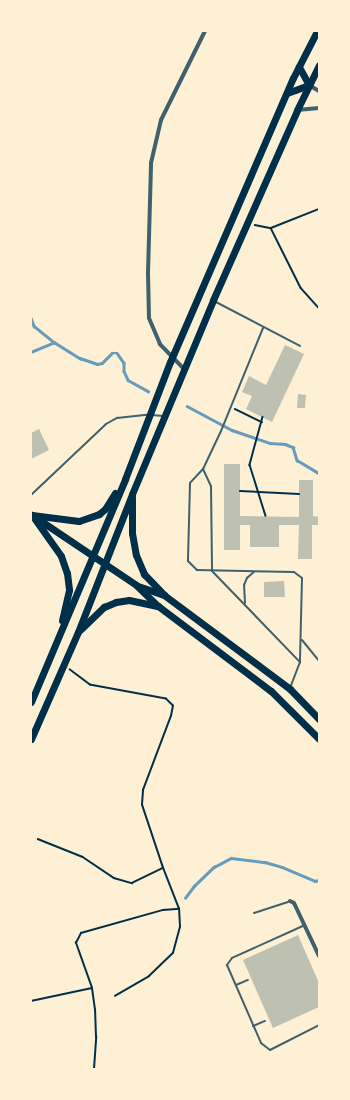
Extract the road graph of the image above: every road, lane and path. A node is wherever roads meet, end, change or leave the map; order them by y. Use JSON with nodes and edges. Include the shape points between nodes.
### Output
{"nodes":[{"id":1,"x":205,"y":31,"type":"edge"},
{"id":2,"x":317,"y":31,"type":"edge"},
{"id":3,"x":319,"y":65,"type":"edge"},
{"id":4,"x":299,"y":68,"type":"junction"},
{"id":5,"x":309,"y":85,"type":"junction"},
{"id":6,"x":319,"y":91,"type":"edge"},
{"id":7,"x":287,"y":93,"type":"junction"},
{"id":8,"x":319,"y":108,"type":"edge"},
{"id":9,"x":297,"y":110,"type":"junction"},
{"id":10,"x":319,"y":209,"type":"edge"},
{"id":11,"x":247,"y":224,"type":"junction"},
{"id":12,"x":271,"y":228,"type":"junction"},
{"id":13,"x":199,"y":294,"type":"junction"},
{"id":14,"x":213,"y":300,"type":"junction"},
{"id":15,"x":319,"y":308,"type":"edge"},
{"id":16,"x":264,"y":328,"type":"junction"},
{"id":17,"x":300,"y":346,"type":"dead end"},
{"id":18,"x":172,"y":358,"type":"junction"},
{"id":19,"x":184,"y":369,"type":"junction"},
{"id":20,"x":231,"y":407,"type":"junction"},
{"id":21,"x":148,"y":415,"type":"junction"},
{"id":22,"x":164,"y":416,"type":"junction"},
{"id":23,"x":263,"y":417,"type":"dead end"},
{"id":24,"x":262,"y":422,"type":"junction"},
{"id":25,"x":202,"y":469,"type":"junction"},
{"id":26,"x":125,"y":479,"type":"junction"},
{"id":27,"x":240,"y":491,"type":"dead end"},
{"id":28,"x":259,"y":492,"type":"junction"},
{"id":29,"x":132,"y":494,"type":"junction"},
{"id":30,"x":299,"y":494,"type":"dead end"},
{"id":31,"x":31,"y":495,"type":"edge"},
{"id":32,"x":32,"y":515,"type":"edge"},
{"id":33,"x":266,"y":516,"type":"dead end"},
{"id":34,"x":93,"y":555,"type":"junction"},
{"id":35,"x":105,"y":563,"type":"junction"},
{"id":36,"x":212,"y":570,"type":"junction"},
{"id":37,"x":255,"y":571,"type":"junction"},
{"id":38,"x":136,"y":585,"type":"junction"},
{"id":39,"x":164,"y":595,"type":"junction"},
{"id":40,"x":245,"y":605,"type":"junction"},
{"id":41,"x":158,"y":606,"type":"junction"},
{"id":42,"x":78,"y":632,"type":"junction"},
{"id":43,"x":301,"y":639,"type":"junction"},
{"id":44,"x":57,"y":642,"type":"junction"},
{"id":45,"x":319,"y":661,"type":"edge"},
{"id":46,"x":300,"y":662,"type":"junction"},
{"id":47,"x":64,"y":664,"type":"junction"},
{"id":48,"x":290,"y":689,"type":"junction"},
{"id":49,"x":282,"y":700,"type":"junction"},
{"id":50,"x":31,"y":702,"type":"edge"},
{"id":51,"x":319,"y":719,"type":"edge"},
{"id":52,"x":31,"y":739,"type":"edge"},
{"id":53,"x":319,"y":739,"type":"edge"},
{"id":54,"x":38,"y":839,"type":"dead end"},
{"id":55,"x":163,"y":868,"type":"junction"},
{"id":56,"x":290,"y":901,"type":"joint"},
{"id":57,"x":179,"y":909,"type":"junction"},
{"id":58,"x":254,"y":913,"type":"dead end"},
{"id":59,"x":304,"y":925,"type":"junction"},
{"id":60,"x":319,"y":956,"type":"edge"},
{"id":61,"x":248,"y":980,"type":"dead end"},
{"id":62,"x":236,"y":985,"type":"junction"},
{"id":63,"x":92,"y":988,"type":"junction"},
{"id":64,"x":115,"y":996,"type":"dead end"},
{"id":65,"x":31,"y":1001,"type":"edge"},
{"id":66,"x":265,"y":1020,"type":"dead end"},
{"id":67,"x":319,"y":1025,"type":"edge"},
{"id":68,"x":253,"y":1026,"type":"junction"},
{"id":69,"x":94,"y":1069,"type":"edge"}],
"edges":[{"from":1,"to":18,"type":"street","via":[[161,120],[151,163],[149,318],[157,340]]},
{"from":2,"to":4,"type":"main road"},
{"from":3,"to":5,"type":"main road"},
{"from":4,"to":5,"type":"main road"},
{"from":4,"to":7,"type":"main road"},
{"from":5,"to":6,"type":"street"},
{"from":5,"to":7,"type":"main road"},
{"from":5,"to":9,"type":"main road"},
{"from":7,"to":13,"type":"main road"},
{"from":8,"to":9,"type":"street"},
{"from":9,"to":11,"type":"main road"},
{"from":10,"to":12,"type":"path"},
{"from":11,"to":12,"type":"path"},
{"from":11,"to":14,"type":"main road"},
{"from":12,"to":15,"type":"path","via":[[301,288]]},
{"from":13,"to":14,"type":"main road"},
{"from":13,"to":18,"type":"main road"},
{"from":14,"to":16,"type":"lane"},
{"from":14,"to":19,"type":"main road"},
{"from":16,"to":17,"type":"lane"},
{"from":16,"to":20,"type":"lane"},
{"from":18,"to":19,"type":"street"},
{"from":18,"to":21,"type":"main road"},
{"from":19,"to":22,"type":"main road"},
{"from":20,"to":24,"type":"path"},
{"from":20,"to":25,"type":"lane"},
{"from":21,"to":22,"type":"lane"},
{"from":21,"to":26,"type":"main road"},
{"from":21,"to":31,"type":"lane","via":[[117,418],[106,424]]},
{"from":22,"to":29,"type":"main road"},
{"from":23,"to":24,"type":"path"},
{"from":24,"to":28,"type":"path","via":[[250,465]]},
{"from":25,"to":36,"type":"lane","via":[[211,486]]},
{"from":25,"to":36,"type":"lane","via":[[190,483],[188,561],[197,570]]},
{"from":26,"to":32,"type":"main road","via":[[105,509],[92,518],[79,521]]},
{"from":26,"to":34,"type":"main road"},
{"from":27,"to":28,"type":"path"},
{"from":28,"to":30,"type":"path"},
{"from":28,"to":33,"type":"path"},
{"from":29,"to":35,"type":"main road"},
{"from":29,"to":39,"type":"main road","via":[[132,533],[136,555],[144,574]]},
{"from":32,"to":34,"type":"main road"},
{"from":32,"to":44,"type":"main road","via":[[61,556],[67,573],[69,590]]},
{"from":34,"to":35,"type":"main road"},
{"from":34,"to":44,"type":"main road"},
{"from":35,"to":38,"type":"main road"},
{"from":35,"to":42,"type":"main road"},
{"from":36,"to":37,"type":"lane"},
{"from":36,"to":40,"type":"lane"},
{"from":37,"to":40,"type":"lane","via":[[244,584]]},
{"from":37,"to":43,"type":"lane","via":[[294,572],[302,578]]},
{"from":38,"to":39,"type":"main road"},
{"from":38,"to":41,"type":"main road"},
{"from":39,"to":48,"type":"main road"},
{"from":40,"to":46,"type":"lane"},
{"from":41,"to":42,"type":"main road","via":[[129,600],[116,602],[104,607]]},
{"from":41,"to":49,"type":"main road"},
{"from":42,"to":47,"type":"main road"},
{"from":43,"to":45,"type":"lane"},
{"from":43,"to":46,"type":"lane"},
{"from":44,"to":50,"type":"main road"},
{"from":46,"to":48,"type":"lane"},
{"from":47,"to":52,"type":"main road"},
{"from":47,"to":55,"type":"path","via":[[90,685],[166,699],[173,706],[143,790],[142,805]]},
{"from":48,"to":49,"type":"main road"},
{"from":48,"to":51,"type":"main road"},
{"from":49,"to":53,"type":"main road"},
{"from":54,"to":55,"type":"path","via":[[83,857],[114,878],[132,883]]},
{"from":55,"to":57,"type":"path"},
{"from":56,"to":58,"type":"lane"},
{"from":56,"to":59,"type":"street","via":[[294,903]]},
{"from":57,"to":63,"type":"path","via":[[163,910],[81,933],[76,943]]},
{"from":57,"to":64,"type":"path","via":[[180,927],[173,953],[149,976]]},
{"from":59,"to":60,"type":"street"},
{"from":59,"to":62,"type":"lane","via":[[232,958],[227,965]]},
{"from":61,"to":62,"type":"lane"},
{"from":62,"to":68,"type":"lane"},
{"from":63,"to":65,"type":"path"},
{"from":63,"to":69,"type":"path","via":[[96,1038]]},
{"from":66,"to":68,"type":"lane"},
{"from":67,"to":68,"type":"lane","via":[[270,1050],[261,1043]]}]}
